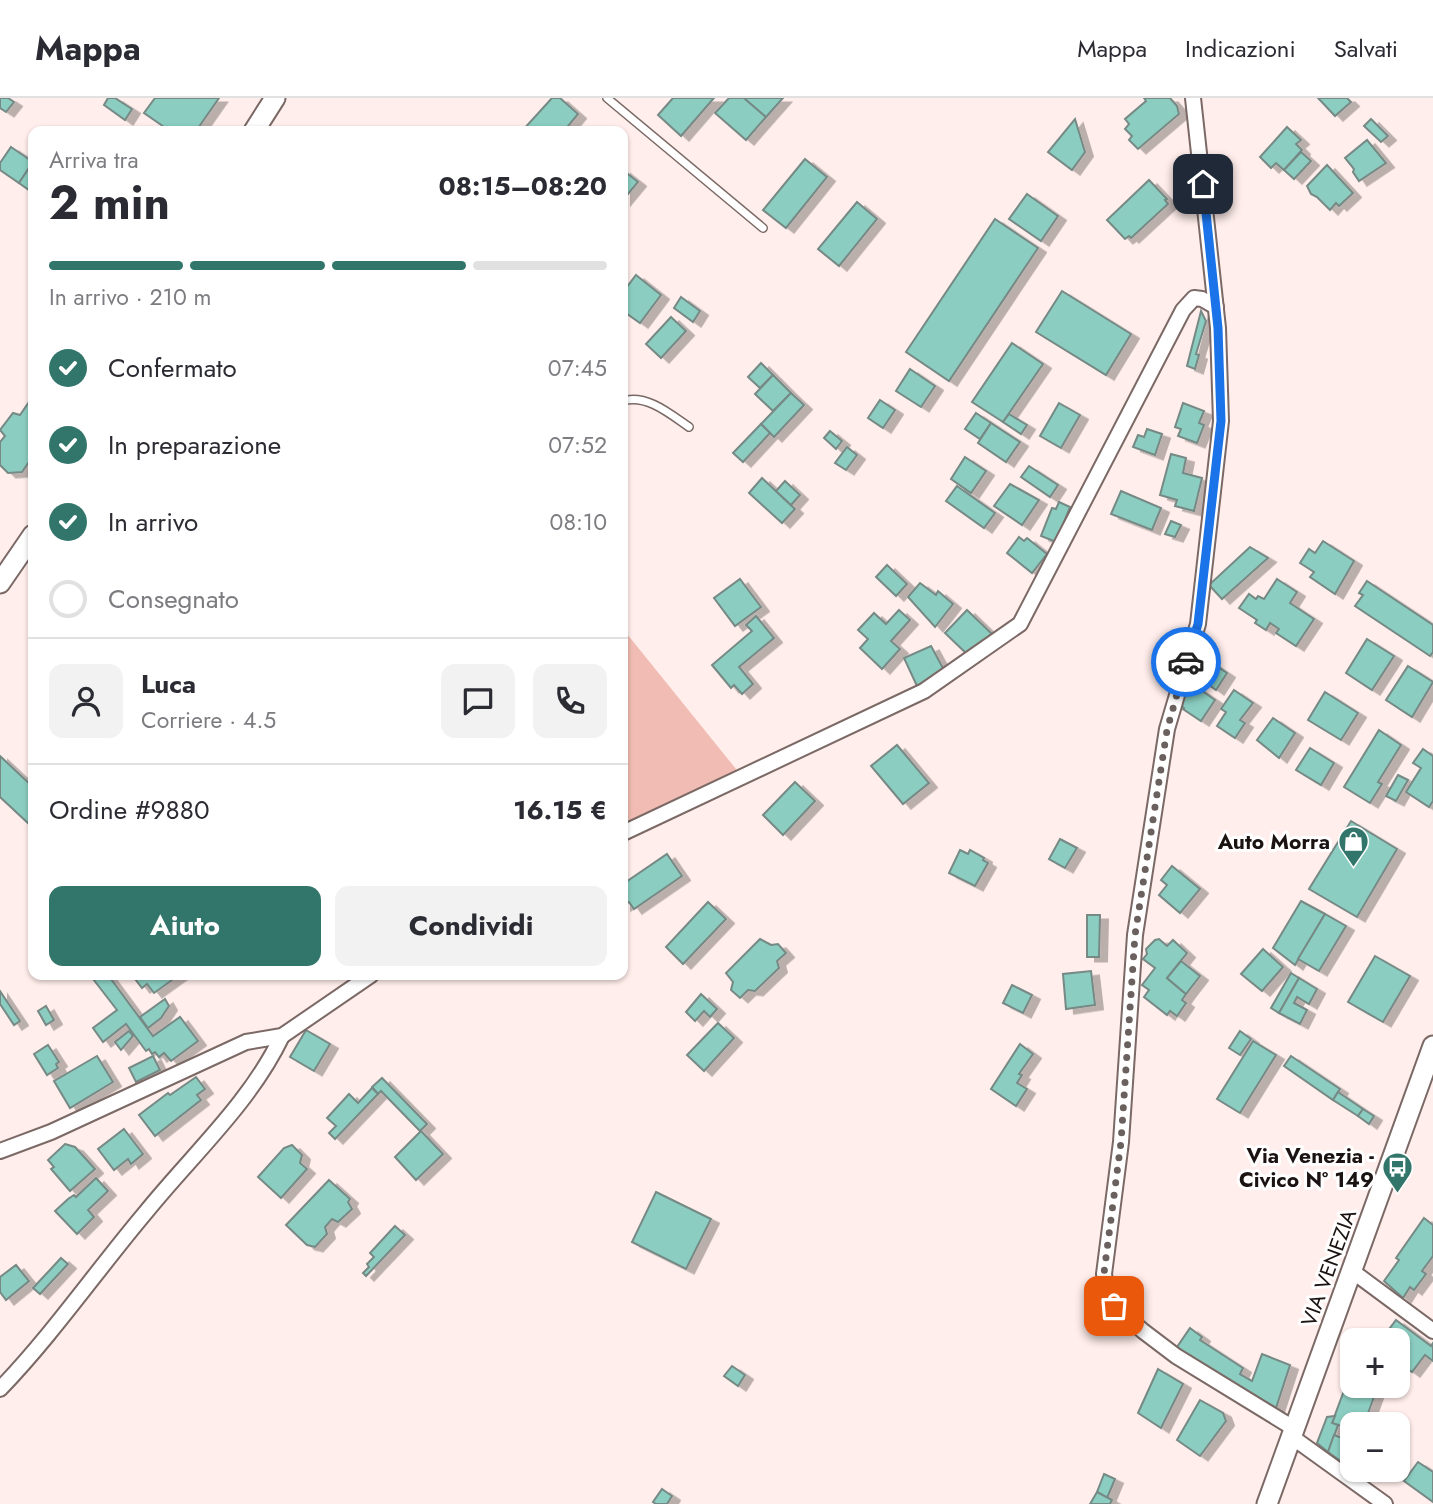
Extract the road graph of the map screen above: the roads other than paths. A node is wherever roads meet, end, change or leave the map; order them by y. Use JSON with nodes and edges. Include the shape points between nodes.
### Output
{"nodes":[{"id":1,"x":275,"y":98,"type":"edge"},
{"id":2,"x":607,"y":98,"type":"edge"},
{"id":3,"x":1193,"y":98,"type":"edge"},
{"id":4,"x":257,"y":126,"type":"edge"},
{"id":5,"x":763,"y":228,"type":"dead end"},
{"id":6,"x":1216,"y":307,"type":"junction"},
{"id":7,"x":628,"y":399,"type":"edge"},
{"id":8,"x":689,"y":426,"type":"dead end"},
{"id":9,"x":28,"y":542,"type":"edge"},
{"id":10,"x":0,"y":583,"type":"edge"},
{"id":11,"x":628,"y":831,"type":"edge"},
{"id":12,"x":364,"y":980,"type":"edge"},
{"id":13,"x":282,"y":1036,"type":"junction"},
{"id":14,"x":1433,"y":1046,"type":"edge"},
{"id":15,"x":0,"y":1151,"type":"edge"},
{"id":16,"x":1353,"y":1271,"type":"junction"},
{"id":17,"x":1433,"y":1331,"type":"edge"},
{"id":18,"x":0,"y":1388,"type":"edge"},
{"id":19,"x":1293,"y":1433,"type":"junction"},
{"id":20,"x":1267,"y":1504,"type":"edge"},
{"id":21,"x":1385,"y":1504,"type":"edge"}],
"edges":[{"from":1,"to":4,"type":"main road"},
{"from":2,"to":5,"type":"lane"},
{"from":3,"to":6,"type":"street"},
{"from":6,"to":11,"type":"street","via":[[1194,298],[1183,310],[1020,624],[924,691]]},
{"from":6,"to":19,"type":"street","via":[[1221,421],[1198,624],[1167,730],[1135,935],[1121,1142],[1104,1273],[1114,1306],[1143,1331]]},
{"from":7,"to":8,"type":"lane","via":[[658,405]]},
{"from":9,"to":10,"type":"main road"},
{"from":12,"to":13,"type":"street"},
{"from":13,"to":15,"type":"street","via":[[246,1042]]},
{"from":13,"to":18,"type":"street","via":[[252,1089]]},
{"from":14,"to":16,"type":"main road","name":"VIA VENEZIA"},
{"from":16,"to":17,"type":"street"},
{"from":16,"to":19,"type":"main road","name":"VIA VENEZIA"},
{"from":19,"to":20,"type":"main road","name":"VIA VENEZIA"},
{"from":19,"to":21,"type":"street"}]}
